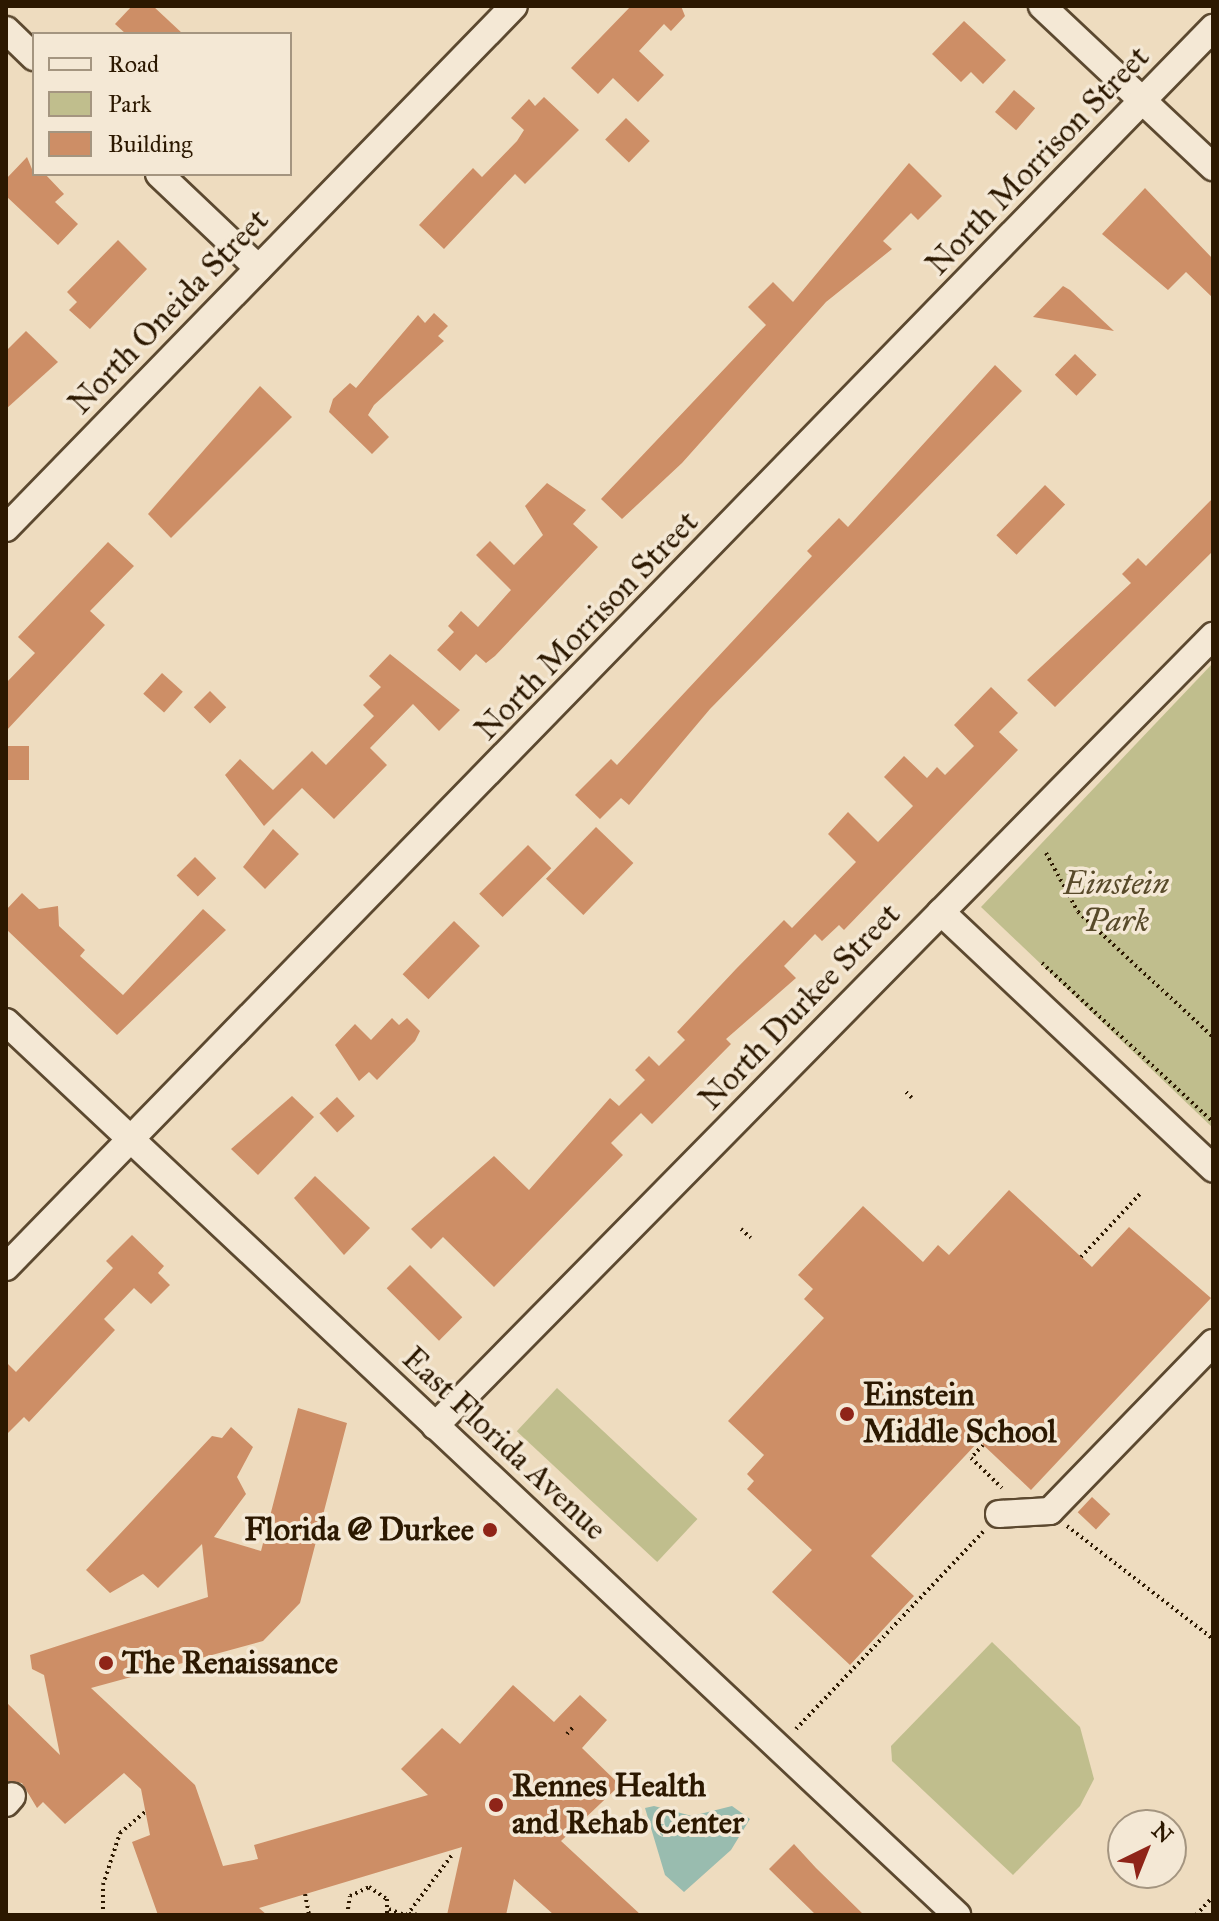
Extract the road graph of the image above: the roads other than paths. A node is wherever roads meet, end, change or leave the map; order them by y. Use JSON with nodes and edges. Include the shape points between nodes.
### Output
{"nodes":[{"id":1,"x":1042,"y":6,"type":"edge"},
{"id":2,"x":510,"y":7,"type":"edge"},
{"id":3,"x":1213,"y":28,"type":"edge"},
{"id":4,"x":6,"y":30,"type":"edge"},
{"id":5,"x":32,"y":55,"type":"edge"},
{"id":6,"x":1144,"y":102,"type":"junction"},
{"id":7,"x":1213,"y":167,"type":"edge"},
{"id":8,"x":161,"y":176,"type":"edge"},
{"id":9,"x":258,"y":268,"type":"junction"},
{"id":10,"x":6,"y":528,"type":"edge"},
{"id":11,"x":1213,"y":636,"type":"edge"},
{"id":12,"x":941,"y":912,"type":"junction"},
{"id":13,"x":6,"y":1022,"type":"edge"},
{"id":14,"x":130,"y":1138,"type":"junction"},
{"id":15,"x":1213,"y":1168,"type":"edge"},
{"id":16,"x":6,"y":1267,"type":"edge"},
{"id":17,"x":1213,"y":1343,"type":"edge"},
{"id":18,"x":435,"y":1426,"type":"junction"},
{"id":19,"x":999,"y":1514,"type":"road end"},
{"id":20,"x":957,"y":1915,"type":"edge"}],
"edges":[{"from":1,"to":6,"type":"street"},
{"from":2,"to":9,"type":"street","name":"North Oneida Street"},
{"from":3,"to":6,"type":"street","name":"North Morrison Street"},
{"from":4,"to":5,"type":"street"},
{"from":6,"to":7,"type":"street"},
{"from":6,"to":14,"type":"street","name":"North Morrison Street"},
{"from":8,"to":9,"type":"street"},
{"from":9,"to":10,"type":"street","name":"North Oneida Street"},
{"from":11,"to":12,"type":"street","name":"North Durkee Street"},
{"from":12,"to":15,"type":"street"},
{"from":12,"to":18,"type":"street","name":"North Durkee Street"},
{"from":13,"to":14,"type":"street","name":"East Florida Avenue"},
{"from":14,"to":16,"type":"street","name":"North Morrison Street"},
{"from":14,"to":18,"type":"street","name":"East Florida Avenue"},
{"from":17,"to":19,"type":"street","via":[[1039,1512]]},
{"from":18,"to":20,"type":"street","name":"East Florida Avenue"}]}
